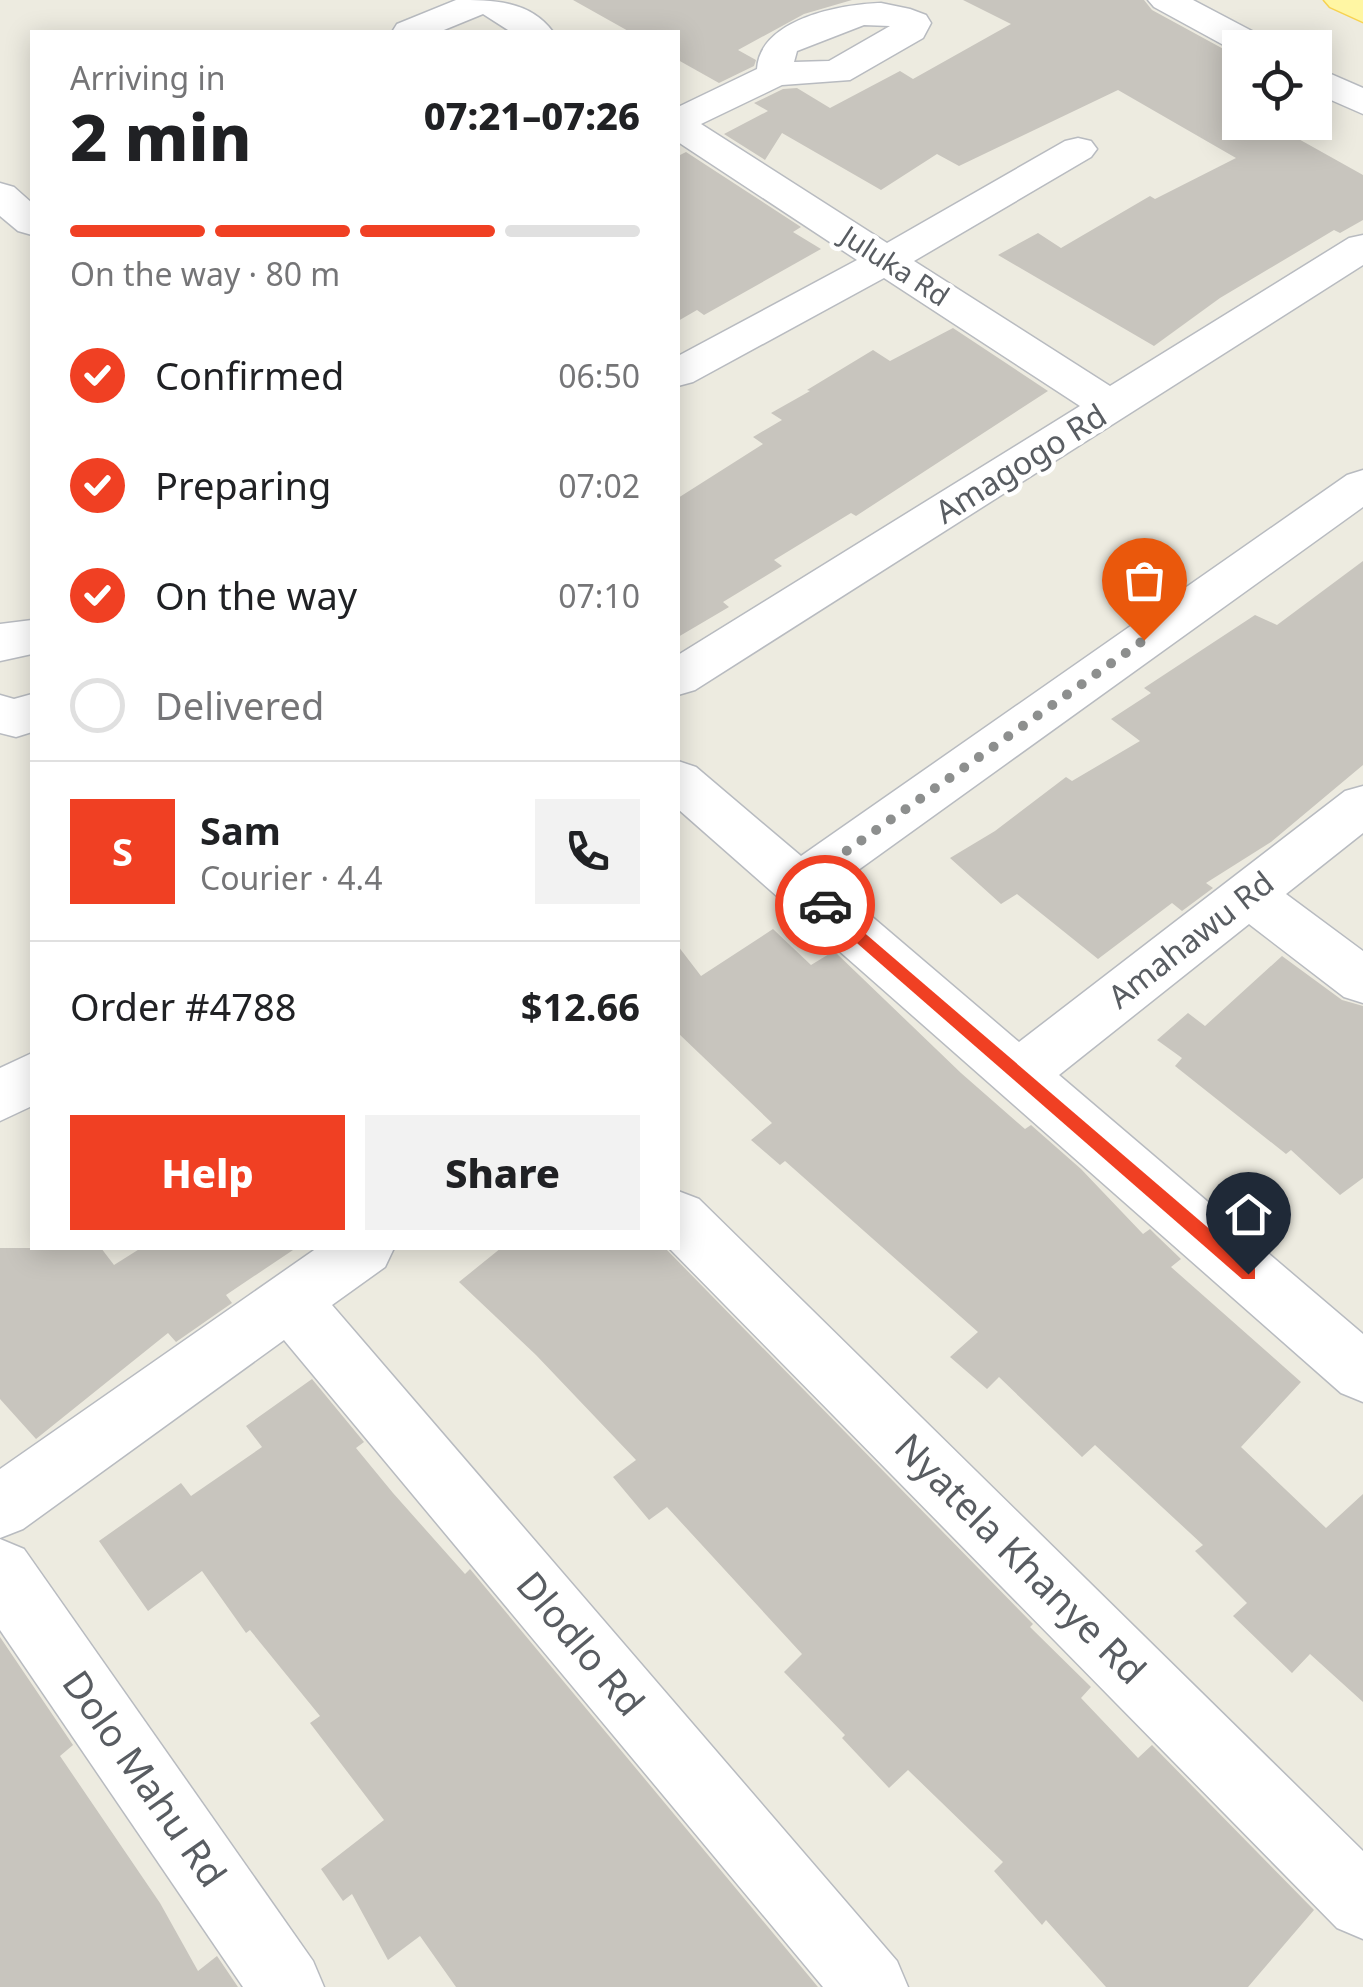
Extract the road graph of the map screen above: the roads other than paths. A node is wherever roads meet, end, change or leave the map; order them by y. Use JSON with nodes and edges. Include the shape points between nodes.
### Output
{"nodes":[{"id":1,"x":485,"y":0,"type":"edge"},
{"id":2,"x":1166,"y":0,"type":"edge"},
{"id":3,"x":1342,"y":0,"type":"edge"},
{"id":4,"x":1363,"y":10,"type":"edge"},
{"id":5,"x":415,"y":30,"type":"edge"},
{"id":6,"x":532,"y":30,"type":"edge"},
{"id":7,"x":1222,"y":30,"type":"edge"},
{"id":8,"x":775,"y":74,"type":"dead end"},
{"id":9,"x":1332,"y":87,"type":"edge"},
{"id":10,"x":1363,"y":104,"type":"edge"},
{"id":11,"x":680,"y":122,"type":"edge"},
{"id":12,"x":680,"y":124,"type":"edge"},
{"id":13,"x":1078,"y":149,"type":"dead end"},
{"id":14,"x":0,"y":194,"type":"edge"},
{"id":15,"x":30,"y":221,"type":"edge"},
{"id":16,"x":1363,"y":248,"type":"edge"},
{"id":17,"x":887,"y":260,"type":"junction"},
{"id":18,"x":680,"y":372,"type":"edge"},
{"id":19,"x":1112,"y":407,"type":"junction"},
{"id":20,"x":1363,"y":484,"type":"edge"},
{"id":21,"x":30,"y":637,"type":"edge"},
{"id":22,"x":0,"y":644,"type":"edge"},
{"id":23,"x":680,"y":677,"type":"edge"},
{"id":24,"x":0,"y":713,"type":"edge"},
{"id":25,"x":30,"y":713,"type":"edge"},
{"id":26,"x":680,"y":782,"type":"edge"},
{"id":27,"x":1363,"y":805,"type":"edge"},
{"id":28,"x":800,"y":884,"type":"junction"},
{"id":29,"x":1250,"y":895,"type":"junction"},
{"id":30,"x":1363,"y":981,"type":"edge"},
{"id":31,"x":1018,"y":1074,"type":"junction"},
{"id":32,"x":30,"y":1078,"type":"edge"},
{"id":33,"x":0,"y":1097,"type":"edge"},
{"id":34,"x":680,"y":1218,"type":"edge"},
{"id":35,"x":361,"y":1250,"type":"edge"},
{"id":36,"x":290,"y":1301,"type":"junction"},
{"id":37,"x":1363,"y":1374,"type":"edge"},
{"id":38,"x":0,"y":1507,"type":"edge"},
{"id":39,"x":0,"y":1572,"type":"edge"},
{"id":40,"x":1363,"y":1902,"type":"edge"},
{"id":41,"x":287,"y":1987,"type":"edge"},
{"id":42,"x":872,"y":1987,"type":"edge"}],
"edges":[{"from":1,"to":5,"type":"street"},
{"from":1,"to":6,"type":"street"},
{"from":2,"to":7,"type":"street"},
{"from":3,"to":4,"type":"main road"},
{"from":8,"to":11,"type":"street"},
{"from":9,"to":10,"type":"street"},
{"from":12,"to":17,"type":"street","name":"Juluka Rd"},
{"from":13,"to":17,"type":"street"},
{"from":14,"to":15,"type":"street"},
{"from":16,"to":19,"type":"street","name":"Amagogo Rd"},
{"from":17,"to":18,"type":"street"},
{"from":17,"to":19,"type":"street","name":"Juluka Rd"},
{"from":19,"to":23,"type":"street","name":"Amagogo Rd"},
{"from":20,"to":28,"type":"street"},
{"from":21,"to":22,"type":"street"},
{"from":24,"to":25,"type":"street","via":[[12,719]]},
{"from":26,"to":28,"type":"street"},
{"from":27,"to":29,"type":"street","name":"Amahawu Rd"},
{"from":28,"to":31,"type":"street"},
{"from":29,"to":30,"type":"street"},
{"from":29,"to":31,"type":"street","name":"Amahawu Rd"},
{"from":31,"to":37,"type":"street"},
{"from":32,"to":33,"type":"street"},
{"from":34,"to":40,"type":"street","name":"Nyatela Khanye Rd"},
{"from":35,"to":36,"type":"street"},
{"from":36,"to":38,"type":"street"},
{"from":36,"to":42,"type":"street","name":"Dlodlo Rd"},
{"from":39,"to":41,"type":"street","name":"Dolo Mahu Rd"}]}
